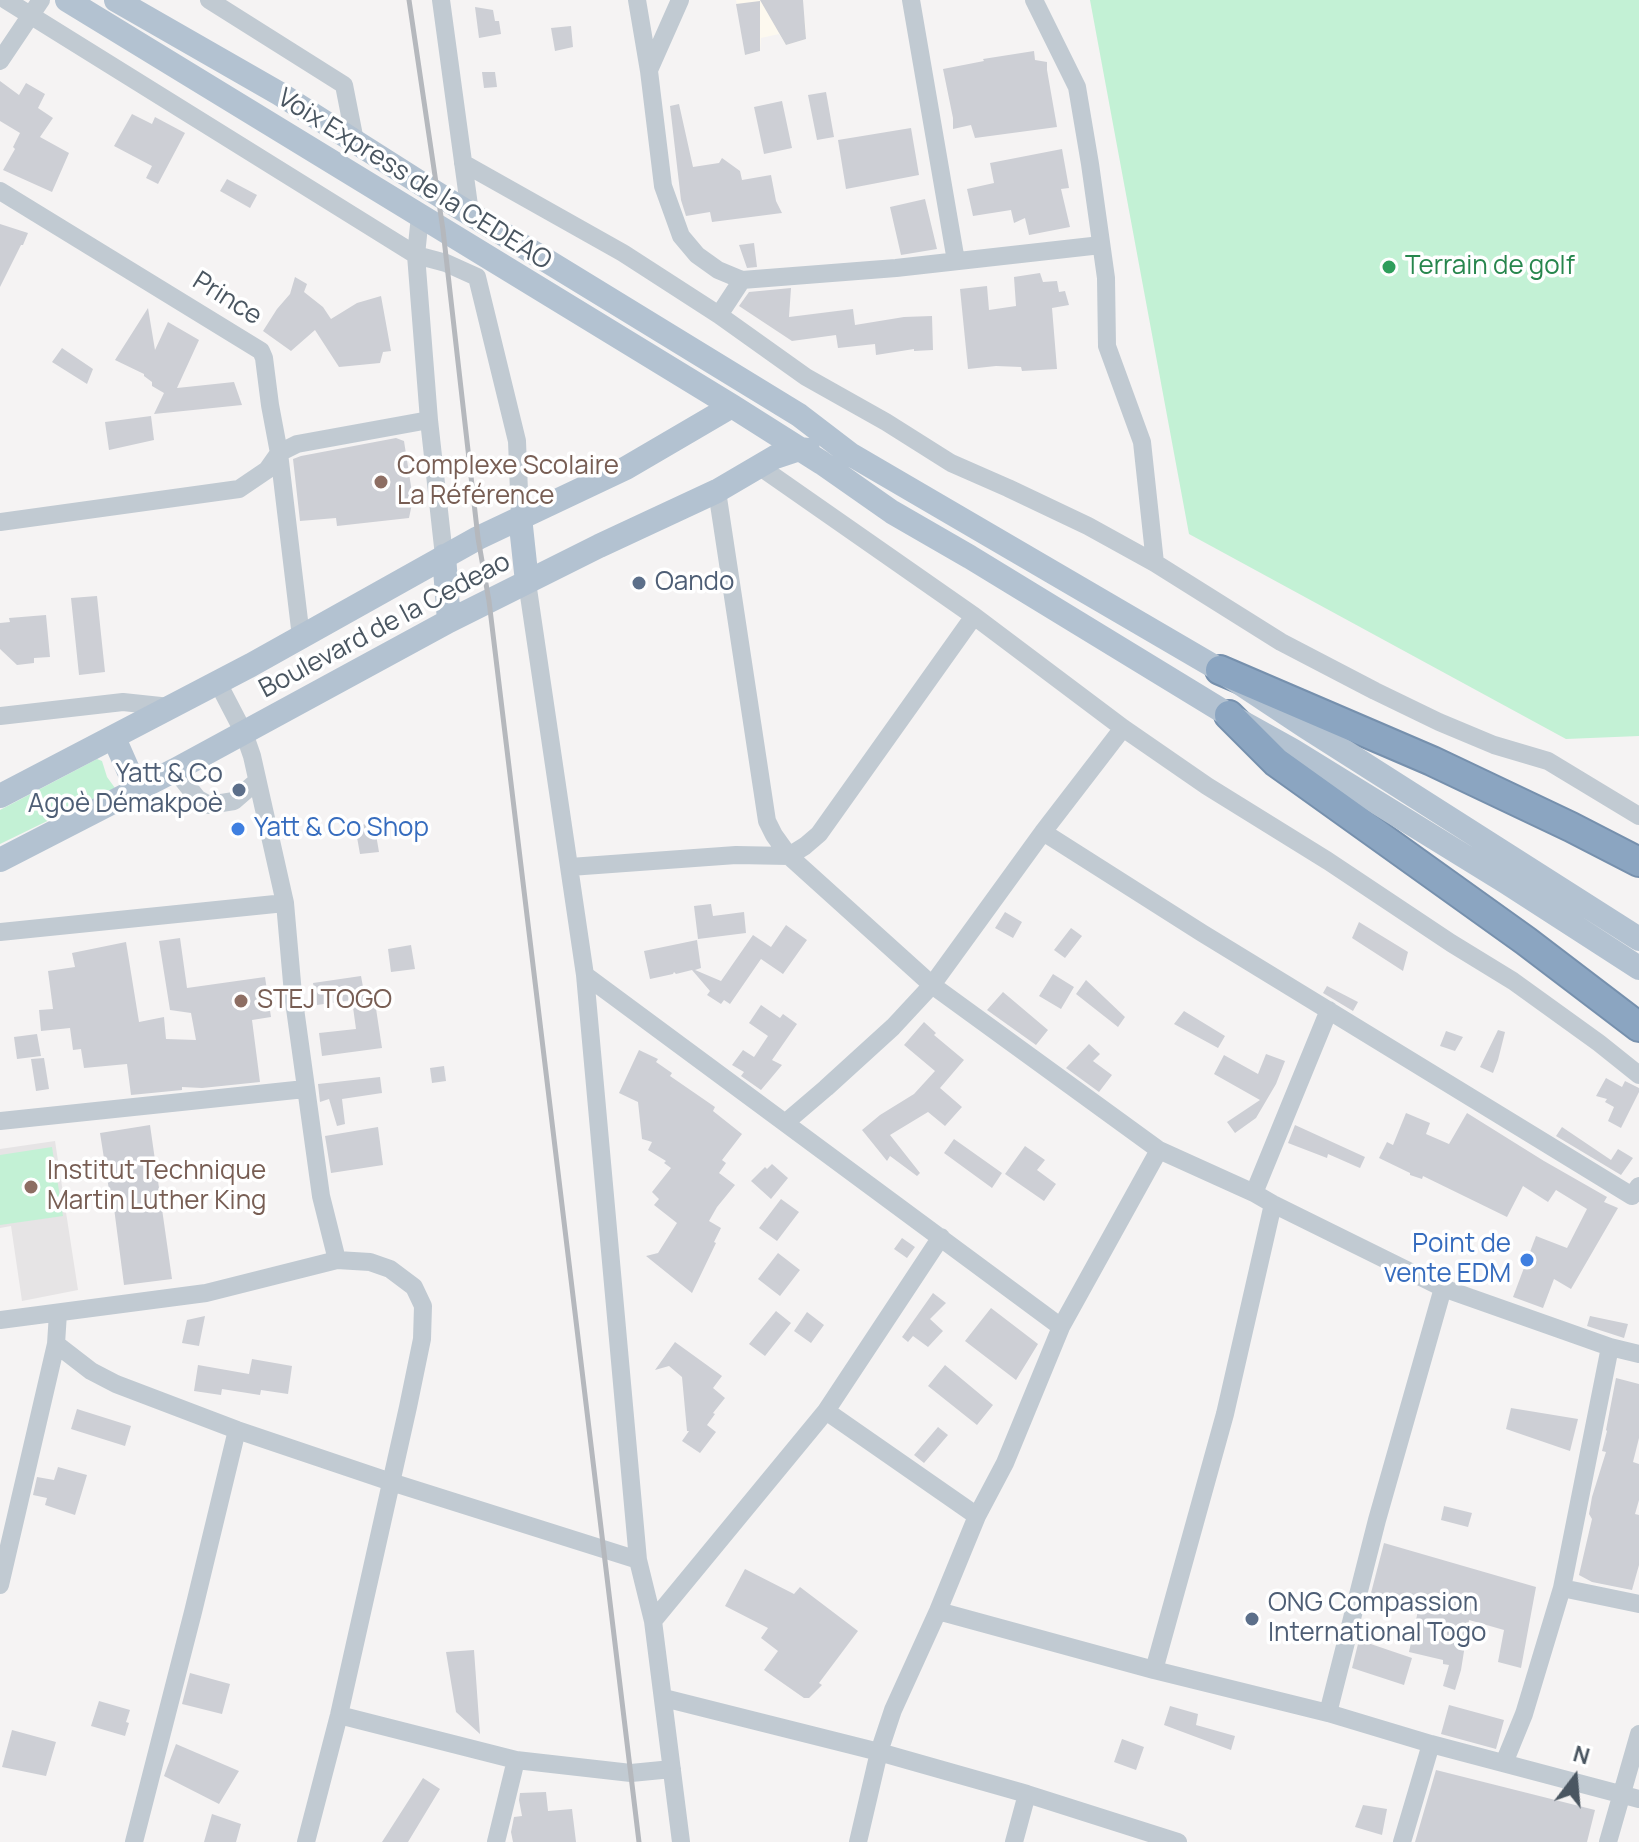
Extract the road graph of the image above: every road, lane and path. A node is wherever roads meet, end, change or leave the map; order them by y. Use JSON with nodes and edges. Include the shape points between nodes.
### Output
{"nodes":[{"id":1,"x":6,"y":0,"type":"edge"},
{"id":2,"x":67,"y":0,"type":"edge"},
{"id":3,"x":116,"y":0,"type":"edge"},
{"id":4,"x":209,"y":0,"type":"edge"},
{"id":5,"x":441,"y":0,"type":"edge"},
{"id":6,"x":637,"y":0,"type":"edge"},
{"id":7,"x":680,"y":0,"type":"edge"},
{"id":8,"x":911,"y":0,"type":"edge"},
{"id":9,"x":1034,"y":0,"type":"edge"},
{"id":10,"x":36,"y":7,"type":"edge"},
{"id":11,"x":0,"y":61,"type":"edge"},
{"id":12,"x":649,"y":71,"type":"junction"},
{"id":13,"x":355,"y":141,"type":"junction"},
{"id":14,"x":463,"y":163,"type":"junction"},
{"id":15,"x":0,"y":191,"type":"edge"},
{"id":16,"x":470,"y":213,"type":"junction"},
{"id":17,"x":420,"y":216,"type":"junction"},
{"id":18,"x":1101,"y":245,"type":"junction"},
{"id":19,"x":416,"y":255,"type":"junction"},
{"id":20,"x":956,"y":261,"type":"junction"},
{"id":21,"x":742,"y":280,"type":"junction"},
{"id":22,"x":719,"y":315,"type":"junction"},
{"id":23,"x":732,"y":406,"type":"junction"},
{"id":24,"x":799,"y":415,"type":"junction"},
{"id":25,"x":429,"y":420,"type":"junction"},
{"id":26,"x":799,"y":449,"type":"junction"},
{"id":27,"x":279,"y":453,"type":"junction"},
{"id":28,"x":850,"y":454,"type":"junction"},
{"id":29,"x":759,"y":466,"type":"junction"},
{"id":30,"x":717,"y":491,"type":"junction"},
{"id":31,"x":520,"y":517,"type":"junction"},
{"id":32,"x":0,"y":522,"type":"edge"},
{"id":33,"x":444,"y":556,"type":"junction"},
{"id":34,"x":1155,"y":563,"type":"junction"},
{"id":35,"x":527,"y":582,"type":"junction"},
{"id":36,"x":974,"y":616,"type":"junction"},
{"id":37,"x":449,"y":621,"type":"junction"},
{"id":38,"x":301,"y":637,"type":"junction"},
{"id":39,"x":1220,"y":670,"type":"junction"},
{"id":40,"x":218,"y":683,"type":"junction"},
{"id":41,"x":170,"y":707,"type":"junction"},
{"id":42,"x":1229,"y":715,"type":"junction"},
{"id":43,"x":0,"y":716,"type":"edge"},
{"id":44,"x":1123,"y":728,"type":"junction"},
{"id":45,"x":244,"y":733,"type":"junction"},
{"id":46,"x":114,"y":738,"type":"junction"},
{"id":47,"x":175,"y":770,"type":"junction"},
{"id":48,"x":257,"y":781,"type":"junction"},
{"id":49,"x":137,"y":790,"type":"junction"},
{"id":50,"x":0,"y":796,"type":"edge"},
{"id":51,"x":1639,"y":816,"type":"edge"},
{"id":52,"x":1043,"y":832,"type":"junction"},
{"id":53,"x":789,"y":856,"type":"junction"},
{"id":54,"x":0,"y":860,"type":"edge"},
{"id":55,"x":1639,"y":862,"type":"edge"},
{"id":56,"x":570,"y":867,"type":"junction"},
{"id":57,"x":285,"y":903,"type":"junction"},
{"id":58,"x":0,"y":932,"type":"edge"},
{"id":59,"x":1639,"y":939,"type":"edge"},
{"id":60,"x":1639,"y":968,"type":"edge"},
{"id":61,"x":585,"y":975,"type":"junction"},
{"id":62,"x":932,"y":985,"type":"junction"},
{"id":63,"x":1329,"y":1010,"type":"junction"},
{"id":64,"x":1639,"y":1027,"type":"edge"},
{"id":65,"x":1639,"y":1075,"type":"edge"},
{"id":66,"x":305,"y":1089,"type":"junction"},
{"id":67,"x":0,"y":1121,"type":"edge"},
{"id":68,"x":785,"y":1123,"type":"junction"},
{"id":69,"x":1159,"y":1150,"type":"junction"},
{"id":70,"x":1639,"y":1186,"type":"edge"},
{"id":71,"x":1254,"y":1193,"type":"junction"},
{"id":72,"x":1273,"y":1204,"type":"junction"},
{"id":73,"x":941,"y":1237,"type":"junction"},
{"id":74,"x":337,"y":1260,"type":"junction"},
{"id":75,"x":1443,"y":1288,"type":"junction"},
{"id":76,"x":58,"y":1313,"type":"junction"},
{"id":77,"x":0,"y":1320,"type":"edge"},
{"id":78,"x":1061,"y":1327,"type":"junction"},
{"id":79,"x":56,"y":1344,"type":"junction"},
{"id":80,"x":1610,"y":1347,"type":"junction"},
{"id":81,"x":1639,"y":1354,"type":"edge"},
{"id":82,"x":826,"y":1411,"type":"junction"},
{"id":83,"x":237,"y":1430,"type":"junction"},
{"id":84,"x":391,"y":1482,"type":"junction"},
{"id":85,"x":977,"y":1516,"type":"junction"},
{"id":86,"x":638,"y":1560,"type":"junction"},
{"id":87,"x":0,"y":1585,"type":"edge"},
{"id":88,"x":1562,"y":1588,"type":"junction"},
{"id":89,"x":1639,"y":1604,"type":"edge"},
{"id":90,"x":938,"y":1611,"type":"junction"},
{"id":91,"x":653,"y":1621,"type":"junction"},
{"id":92,"x":1154,"y":1670,"type":"junction"},
{"id":93,"x":664,"y":1698,"type":"junction"},
{"id":94,"x":1328,"y":1713,"type":"junction"},
{"id":95,"x":339,"y":1715,"type":"junction"},
{"id":96,"x":1639,"y":1734,"type":"edge"},
{"id":97,"x":1431,"y":1744,"type":"junction"},
{"id":98,"x":879,"y":1752,"type":"junction"},
{"id":99,"x":516,"y":1760,"type":"junction"},
{"id":100,"x":1504,"y":1763,"type":"junction"},
{"id":101,"x":672,"y":1769,"type":"junction"},
{"id":102,"x":1027,"y":1794,"type":"junction"},
{"id":103,"x":1630,"y":1796,"type":"edge"},
{"id":104,"x":134,"y":1842,"type":"edge"},
{"id":105,"x":306,"y":1842,"type":"edge"},
{"id":106,"x":496,"y":1842,"type":"edge"},
{"id":107,"x":681,"y":1842,"type":"edge"},
{"id":108,"x":858,"y":1842,"type":"edge"},
{"id":109,"x":1014,"y":1842,"type":"edge"},
{"id":110,"x":1178,"y":1842,"type":"edge"},
{"id":111,"x":1402,"y":1842,"type":"edge"},
{"id":112,"x":1608,"y":1842,"type":"edge"}],
"edges":[{"from":1,"to":10,"type":"street"},
{"from":2,"to":17,"type":"main road","name":"Voix Express de la CEDEAO"},
{"from":3,"to":13,"type":"main road"},
{"from":4,"to":13,"type":"street","via":[[344,85]]},
{"from":5,"to":14,"type":"street"},
{"from":6,"to":12,"type":"street"},
{"from":7,"to":12,"type":"street"},
{"from":8,"to":20,"type":"street"},
{"from":9,"to":18,"type":"street","via":[[1077,87]]},
{"from":10,"to":11,"type":"street"},
{"from":10,"to":19,"type":"street"},
{"from":12,"to":21,"type":"street","via":[[663,186],[681,236],[697,255]]},
{"from":13,"to":16,"type":"main road"},
{"from":14,"to":16,"type":"street"},
{"from":14,"to":22,"type":"street","via":[[623,253]]},
{"from":15,"to":27,"type":"street","name":"Prince","via":[[261,351]]},
{"from":16,"to":24,"type":"main road"},
{"from":17,"to":19,"type":"street"},
{"from":17,"to":23,"type":"main road","name":"Voix Express de la CEDEAO"},
{"from":18,"to":20,"type":"street"},
{"from":18,"to":34,"type":"street","via":[[1107,346],[1142,442]]},
{"from":19,"to":25,"type":"street"},
{"from":19,"to":31,"type":"street","via":[[477,277],[517,441]]},
{"from":20,"to":21,"type":"street"},
{"from":21,"to":22,"type":"street"},
{"from":22,"to":34,"type":"street","via":[[806,377],[951,463]]},
{"from":23,"to":24,"type":"main road","via":[[761,417]]},
{"from":23,"to":26,"type":"main road"},
{"from":23,"to":31,"type":"main road","name":"Boulevard de la Cedeao","via":[[626,468]]},
{"from":24,"to":28,"type":"main road"},
{"from":25,"to":27,"type":"street","via":[[297,444]]},
{"from":25,"to":33,"type":"street"},
{"from":26,"to":28,"type":"main road"},
{"from":26,"to":29,"type":"main road","name":"Boulevard de la Cedeao"},
{"from":26,"to":42,"type":"main road","via":[[892,512]]},
{"from":27,"to":32,"type":"street","via":[[267,470],[239,489]]},
{"from":27,"to":38,"type":"street","name":"Prince"},
{"from":28,"to":39,"type":"main road"},
{"from":29,"to":30,"type":"main road","name":"Boulevard de la Cedeao"},
{"from":29,"to":36,"type":"street"},
{"from":30,"to":35,"type":"main road","name":"Boulevard de la Cedeao"},
{"from":30,"to":53,"type":"street","via":[[767,821]]},
{"from":31,"to":33,"type":"main road","name":"Boulevard de la Cedeao"},
{"from":31,"to":35,"type":"main road"},
{"from":33,"to":37,"type":"main road"},
{"from":33,"to":38,"type":"main road","name":"Boulevard de la Cedeao"},
{"from":34,"to":51,"type":"street","via":[[1281,642],[1439,722],[1548,761]]},
{"from":35,"to":37,"type":"main road","name":"Boulevard de la Cedeao"},
{"from":35,"to":56,"type":"street"},
{"from":36,"to":44,"type":"street"},
{"from":36,"to":53,"type":"street","via":[[819,834]]},
{"from":37,"to":45,"type":"main road","name":"Boulevard de la Cedeao"},
{"from":38,"to":40,"type":"main road","name":"Boulevard de la Cedeao"},
{"from":39,"to":55,"type":"highway","via":[[1432,761]]},
{"from":39,"to":59,"type":"main road"},
{"from":40,"to":41,"type":"main road","name":"Boulevard de la Cedeao"},
{"from":40,"to":45,"type":"street"},
{"from":41,"to":43,"type":"street","via":[[123,702]]},
{"from":41,"to":46,"type":"main road","name":"Boulevard de la Cedeao"},
{"from":42,"to":60,"type":"main road"},
{"from":42,"to":64,"type":"highway","via":[[1276,762]]},
{"from":44,"to":52,"type":"street"},
{"from":44,"to":65,"type":"street","via":[[1513,981]]},
{"from":45,"to":47,"type":"main road","name":"Boulevard de la Cedeao"},
{"from":45,"to":48,"type":"street"},
{"from":46,"to":49,"type":"main road"},
{"from":46,"to":50,"type":"main road","name":"Boulevard de la Cedeao"},
{"from":47,"to":48,"type":"street","via":[[209,805],[234,801]]},
{"from":47,"to":49,"type":"main road","name":"Boulevard de la Cedeao"},
{"from":48,"to":57,"type":"street"},
{"from":49,"to":54,"type":"main road","name":"Boulevard de la Cedeao"},
{"from":52,"to":62,"type":"street"},
{"from":52,"to":63,"type":"street"},
{"from":53,"to":56,"type":"street"},
{"from":53,"to":62,"type":"street"},
{"from":56,"to":61,"type":"street"},
{"from":57,"to":58,"type":"street"},
{"from":57,"to":66,"type":"street"},
{"from":61,"to":68,"type":"street"},
{"from":61,"to":86,"type":"street"},
{"from":62,"to":68,"type":"street"},
{"from":62,"to":69,"type":"street"},
{"from":63,"to":70,"type":"street","via":[[1632,1196]]},
{"from":63,"to":71,"type":"street"},
{"from":66,"to":67,"type":"street"},
{"from":66,"to":74,"type":"street"},
{"from":68,"to":73,"type":"street"},
{"from":69,"to":71,"type":"street"},
{"from":69,"to":78,"type":"street"},
{"from":71,"to":72,"type":"street"},
{"from":72,"to":75,"type":"street"},
{"from":72,"to":92,"type":"street","via":[[1225,1414]]},
{"from":73,"to":78,"type":"street"},
{"from":73,"to":82,"type":"street"},
{"from":74,"to":76,"type":"street","via":[[206,1293]]},
{"from":74,"to":84,"type":"street","via":[[390,1269],[414,1287],[423,1306],[422,1339]]},
{"from":75,"to":80,"type":"street"},
{"from":75,"to":94,"type":"street"},
{"from":76,"to":77,"type":"street"},
{"from":76,"to":79,"type":"street"},
{"from":78,"to":85,"type":"street","via":[[1005,1463]]},
{"from":79,"to":83,"type":"street","via":[[116,1384]]},
{"from":79,"to":87,"type":"street"},
{"from":80,"to":81,"type":"street"},
{"from":80,"to":88,"type":"street"},
{"from":82,"to":85,"type":"street"},
{"from":82,"to":91,"type":"street"},
{"from":83,"to":84,"type":"street"},
{"from":83,"to":104,"type":"street"},
{"from":84,"to":86,"type":"street"},
{"from":84,"to":95,"type":"street"},
{"from":85,"to":90,"type":"street"},
{"from":86,"to":91,"type":"street"},
{"from":88,"to":89,"type":"street"},
{"from":88,"to":100,"type":"street"},
{"from":90,"to":92,"type":"street"},
{"from":90,"to":98,"type":"street"},
{"from":91,"to":93,"type":"street"},
{"from":92,"to":94,"type":"street"},
{"from":93,"to":98,"type":"street"},
{"from":93,"to":101,"type":"street"},
{"from":94,"to":97,"type":"street"},
{"from":95,"to":99,"type":"street"},
{"from":95,"to":105,"type":"street"},
{"from":96,"to":103,"type":"street"},
{"from":97,"to":100,"type":"street"},
{"from":97,"to":111,"type":"street"},
{"from":98,"to":102,"type":"street"},
{"from":98,"to":108,"type":"street"},
{"from":99,"to":101,"type":"street","via":[[631,1773]]},
{"from":99,"to":106,"type":"street"},
{"from":100,"to":103,"type":"street"},
{"from":101,"to":107,"type":"street"},
{"from":102,"to":109,"type":"street"},
{"from":102,"to":110,"type":"street"},
{"from":103,"to":112,"type":"street"}]}
